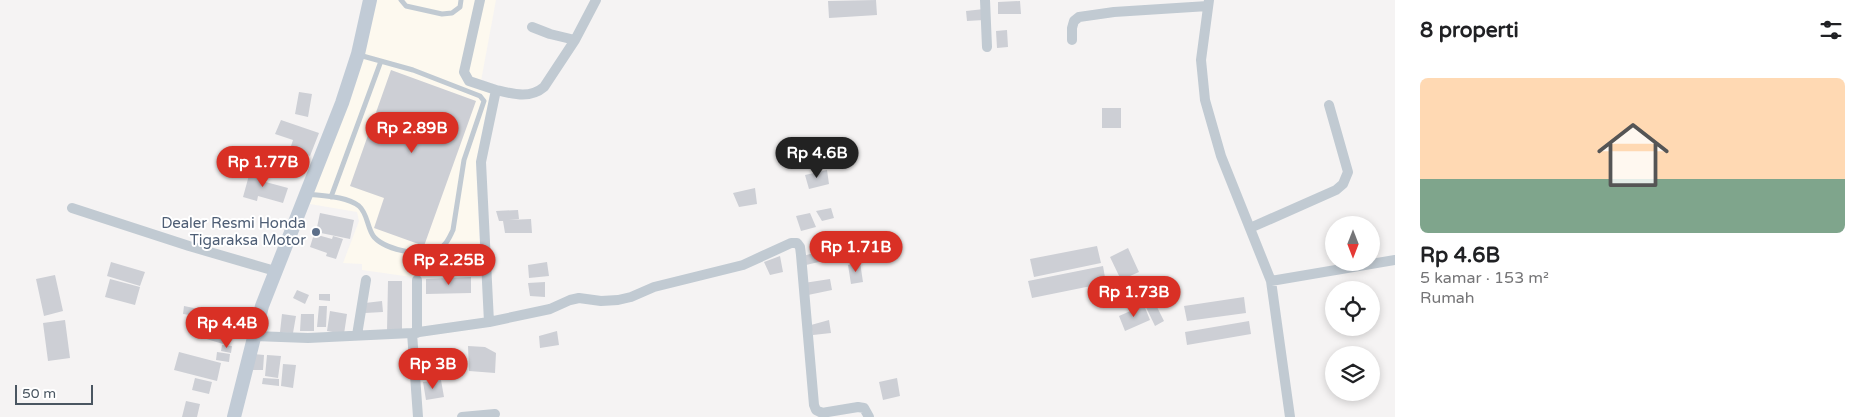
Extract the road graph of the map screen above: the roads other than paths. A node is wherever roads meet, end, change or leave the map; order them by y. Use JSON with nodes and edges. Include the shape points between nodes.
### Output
{"nodes":[{"id":1,"x":370,"y":0,"type":"edge"},
{"id":2,"x":400,"y":0,"type":"edge"},
{"id":3,"x":461,"y":0,"type":"edge"},
{"id":4,"x":480,"y":0,"type":"edge"},
{"id":5,"x":596,"y":0,"type":"edge"},
{"id":6,"x":985,"y":0,"type":"edge"},
{"id":7,"x":1208,"y":3,"type":"edge"},
{"id":8,"x":532,"y":27,"type":"dead end"},
{"id":9,"x":576,"y":40,"type":"junction"},
{"id":10,"x":1072,"y":40,"type":"dead end"},
{"id":11,"x":987,"y":47,"type":"dead end"},
{"id":12,"x":358,"y":54,"type":"junction"},
{"id":13,"x":381,"y":61,"type":"junction"},
{"id":14,"x":496,"y":90,"type":"junction"},
{"id":15,"x":1329,"y":105,"type":"dead end"},
{"id":16,"x":306,"y":194,"type":"junction"},
{"id":17,"x":331,"y":197,"type":"junction"},
{"id":18,"x":72,"y":208,"type":"dead end"},
{"id":19,"x":1250,"y":228,"type":"junction"},
{"id":20,"x":1395,"y":260,"type":"edge"},
{"id":21,"x":275,"y":271,"type":"junction"},
{"id":22,"x":366,"y":280,"type":"dead end"},
{"id":23,"x":417,"y":280,"type":"dead end"},
{"id":24,"x":1271,"y":281,"type":"junction"},
{"id":25,"x":489,"y":322,"type":"junction"},
{"id":26,"x":414,"y":333,"type":"junction"},
{"id":27,"x":357,"y":335,"type":"junction"},
{"id":28,"x":253,"y":336,"type":"junction"},
{"id":29,"x":495,"y":414,"type":"dead end"},
{"id":30,"x":234,"y":417,"type":"edge"},
{"id":31,"x":418,"y":417,"type":"edge"},
{"id":32,"x":462,"y":417,"type":"edge"},
{"id":33,"x":869,"y":417,"type":"edge"},
{"id":34,"x":1290,"y":417,"type":"edge"}],
"edges":[{"from":1,"to":12,"type":"street"},
{"from":2,"to":3,"type":"lane","via":[[406,6],[442,14],[452,13],[460,7]]},
{"from":4,"to":14,"type":"street","via":[[464,72],[469,81]]},
{"from":5,"to":9,"type":"street"},
{"from":6,"to":11,"type":"street"},
{"from":7,"to":10,"type":"street","via":[[1079,17],[1074,21]]},
{"from":7,"to":19,"type":"street","via":[[1201,60],[1205,100],[1221,156]]},
{"from":8,"to":9,"type":"street"},
{"from":9,"to":14,"type":"street","via":[[538,92],[531,95]]},
{"from":12,"to":13,"type":"lane"},
{"from":12,"to":16,"type":"street"},
{"from":13,"to":17,"type":"lane"},
{"from":13,"to":17,"type":"lane","via":[[447,83],[480,96],[484,101],[464,160],[453,230],[442,247],[429,252],[399,249],[374,237],[361,207]]},
{"from":14,"to":25,"type":"street","via":[[481,162]]},
{"from":15,"to":19,"type":"street","via":[[1348,172],[1343,184]]},
{"from":16,"to":17,"type":"lane"},
{"from":16,"to":21,"type":"street"},
{"from":18,"to":21,"type":"street"},
{"from":19,"to":24,"type":"street"},
{"from":20,"to":24,"type":"street"},
{"from":21,"to":28,"type":"street"},
{"from":22,"to":27,"type":"street"},
{"from":23,"to":26,"type":"street"},
{"from":24,"to":34,"type":"street"},
{"from":25,"to":26,"type":"street"},
{"from":25,"to":33,"type":"street","via":[[550,309],[579,298],[618,300],[630,297],[654,287],[743,265],[796,243],[801,255],[816,410],[822,413],[858,407],[864,408]]},
{"from":26,"to":27,"type":"street"},
{"from":26,"to":31,"type":"street"},
{"from":27,"to":28,"type":"street","via":[[308,338]]},
{"from":28,"to":30,"type":"street"},
{"from":29,"to":32,"type":"street"}]}
